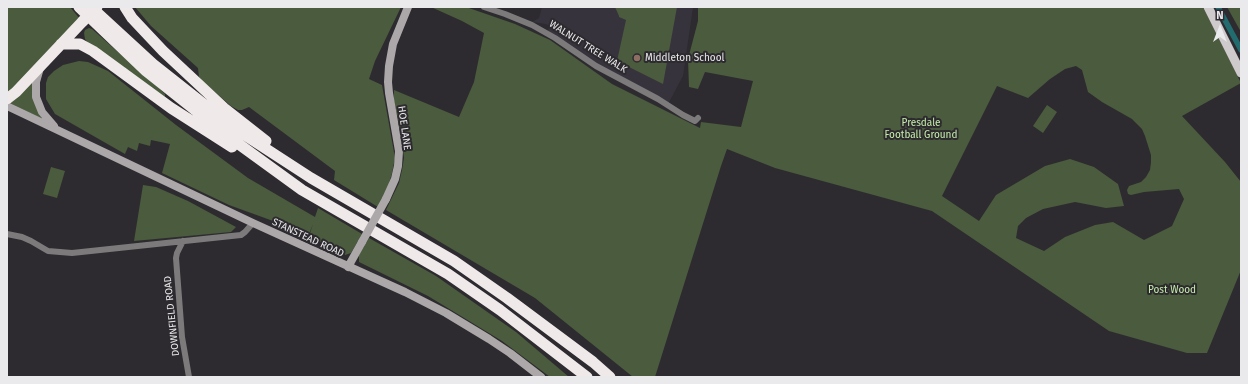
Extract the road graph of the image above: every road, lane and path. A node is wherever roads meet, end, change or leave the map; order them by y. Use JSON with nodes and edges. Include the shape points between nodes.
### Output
{"nodes":[{"id":1,"x":79,"y":7,"type":"edge"},
{"id":2,"x":91,"y":7,"type":"edge"},
{"id":3,"x":97,"y":7,"type":"edge"},
{"id":4,"x":125,"y":7,"type":"edge"},
{"id":5,"x":408,"y":7,"type":"edge"},
{"id":6,"x":484,"y":7,"type":"edge"},
{"id":7,"x":1208,"y":7,"type":"edge"},
{"id":8,"x":61,"y":44,"type":"junction"},
{"id":9,"x":41,"y":65,"type":"junction"},
{"id":10,"x":1241,"y":73,"type":"edge"},
{"id":11,"x":7,"y":99,"type":"edge"},
{"id":12,"x":7,"y":106,"type":"edge"},
{"id":13,"x":698,"y":118,"type":"dead end"},
{"id":14,"x":59,"y":130,"type":"junction"},
{"id":15,"x":311,"y":178,"type":"junction"},
{"id":16,"x":302,"y":190,"type":"junction"},
{"id":17,"x":253,"y":223,"type":"junction"},
{"id":18,"x":7,"y":234,"type":"edge"},
{"id":19,"x":183,"y":241,"type":"junction"},
{"id":20,"x":170,"y":243,"type":"junction"},
{"id":21,"x":177,"y":253,"type":"junction"},
{"id":22,"x":348,"y":267,"type":"junction"},
{"id":23,"x":189,"y":377,"type":"edge"},
{"id":24,"x":541,"y":377,"type":"edge"},
{"id":25,"x":587,"y":377,"type":"edge"},
{"id":26,"x":610,"y":377,"type":"edge"}],
"edges":[{"from":1,"to":16,"type":"highway","via":[[146,71],[229,137]]},
{"from":2,"to":15,"type":"highway","via":[[153,64],[234,128]]},
{"from":3,"to":8,"type":"highway","bridge":true},
{"from":4,"to":15,"type":"highway","via":[[163,51],[224,108]]},
{"from":5,"to":22,"type":"main road","name":"HOE LANE","bridge":true,"via":[[393,44],[389,66],[388,82],[399,151],[398,166],[386,199]]},
{"from":6,"to":13,"type":"street","name":"WALNUT TREE WALK","via":[[532,25],[596,66],[683,115],[695,121]]},
{"from":7,"to":10,"type":"main road"},
{"from":8,"to":9,"type":"highway"},
{"from":8,"to":16,"type":"highway","via":[[80,44],[93,51],[176,112]]},
{"from":9,"to":11,"type":"highway"},
{"from":9,"to":14,"type":"main road","name":"STANSTEAD ROAD","via":[[36,82],[36,97],[42,112]]},
{"from":12,"to":14,"type":"main road","name":"STANSTEAD ROAD"},
{"from":14,"to":17,"type":"main road","name":"STANSTEAD ROAD"},
{"from":15,"to":26,"type":"highway","via":[[454,261],[514,302]]},
{"from":16,"to":25,"type":"highway","via":[[448,274],[500,310]]},
{"from":17,"to":19,"type":"street","via":[[241,234]]},
{"from":17,"to":22,"type":"main road","name":"STANSTEAD ROAD"},
{"from":18,"to":20,"type":"street","via":[[22,237],[56,253]]},
{"from":19,"to":20,"type":"street"},
{"from":19,"to":21,"type":"street","name":"DOWNFIELD ROAD"},
{"from":20,"to":21,"type":"street"},
{"from":21,"to":23,"type":"street","name":"DOWNFIELD ROAD","via":[[182,337]]},
{"from":22,"to":24,"type":"main road","name":"STANSTEAD ROAD","via":[[405,292],[466,325],[510,353]]}]}
